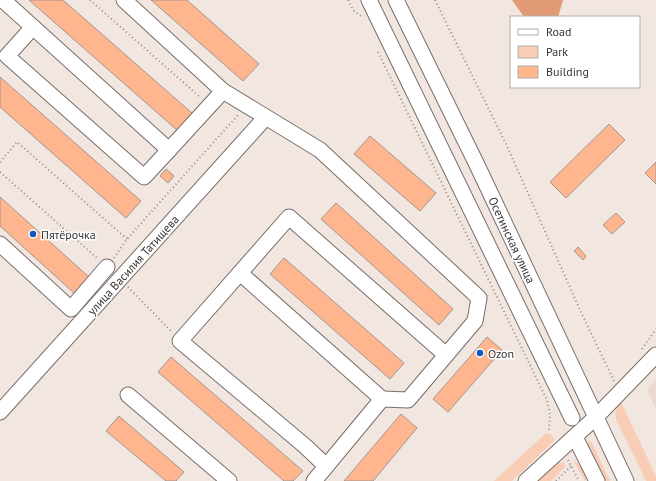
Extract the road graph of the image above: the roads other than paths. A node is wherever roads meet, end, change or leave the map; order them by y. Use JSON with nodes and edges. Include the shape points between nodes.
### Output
{"nodes":[{"id":1,"x":3,"y":0,"type":"edge"},
{"id":2,"x":124,"y":0,"type":"edge"},
{"id":3,"x":370,"y":0,"type":"edge"},
{"id":4,"x":396,"y":0,"type":"edge"},
{"id":5,"x":33,"y":27,"type":"junction"},
{"id":6,"x":223,"y":91,"type":"junction"},
{"id":7,"x":266,"y":118,"type":"junction"},
{"id":8,"x":169,"y":150,"type":"junction"},
{"id":9,"x":0,"y":244,"type":"edge"},
{"id":10,"x":107,"y":267,"type":"road end"},
{"id":11,"x":240,"y":273,"type":"junction"},
{"id":12,"x":521,"y":314,"type":"junction"},
{"id":13,"x":552,"y":326,"type":"junction"},
{"id":14,"x":446,"y":354,"type":"junction"},
{"id":15,"x":656,"y":355,"type":"edge"},
{"id":16,"x":128,"y":395,"type":"dead end"},
{"id":17,"x":382,"y":399,"type":"junction"},
{"id":18,"x":0,"y":412,"type":"edge"},
{"id":19,"x":572,"y":418,"type":"dead end"},
{"id":20,"x":595,"y":418,"type":"junction"},
{"id":21,"x":575,"y":437,"type":"junction"},
{"id":22,"x":326,"y":466,"type":"junction"},
{"id":23,"x":229,"y":481,"type":"edge"},
{"id":24,"x":314,"y":481,"type":"edge"},
{"id":25,"x":526,"y":481,"type":"edge"},
{"id":26,"x":597,"y":481,"type":"edge"},
{"id":27,"x":626,"y":481,"type":"edge"}],
"edges":[{"from":1,"to":5,"type":"street"},
{"from":2,"to":6,"type":"street"},
{"from":3,"to":12,"type":"street","name":"Осетинская улица"},
{"from":4,"to":13,"type":"street","name":"Осетинская улица"},
{"from":5,"to":8,"type":"street"},
{"from":5,"to":8,"type":"street","via":[[7,56],[144,177]]},
{"from":6,"to":7,"type":"street"},
{"from":6,"to":8,"type":"street"},
{"from":7,"to":14,"type":"street","via":[[320,150],[479,298],[475,321]]},
{"from":7,"to":18,"type":"street","name":"улица Василия Татищева"},
{"from":9,"to":10,"type":"street","via":[[71,309]]},
{"from":11,"to":14,"type":"street","via":[[289,217]]},
{"from":11,"to":17,"type":"street"},
{"from":11,"to":22,"type":"street","via":[[180,340]]},
{"from":12,"to":13,"type":"street"},
{"from":12,"to":19,"type":"street","name":"Осетинская улица"},
{"from":13,"to":20,"type":"street","name":"Осетинская улица"},
{"from":14,"to":17,"type":"street","via":[[408,400]]},
{"from":15,"to":20,"type":"street"},
{"from":16,"to":23,"type":"street"},
{"from":17,"to":22,"type":"street"},
{"from":20,"to":21,"type":"street"},
{"from":20,"to":27,"type":"street","name":"Осетинская улица"},
{"from":21,"to":25,"type":"street"},
{"from":21,"to":26,"type":"street"},
{"from":22,"to":24,"type":"street"}]}
